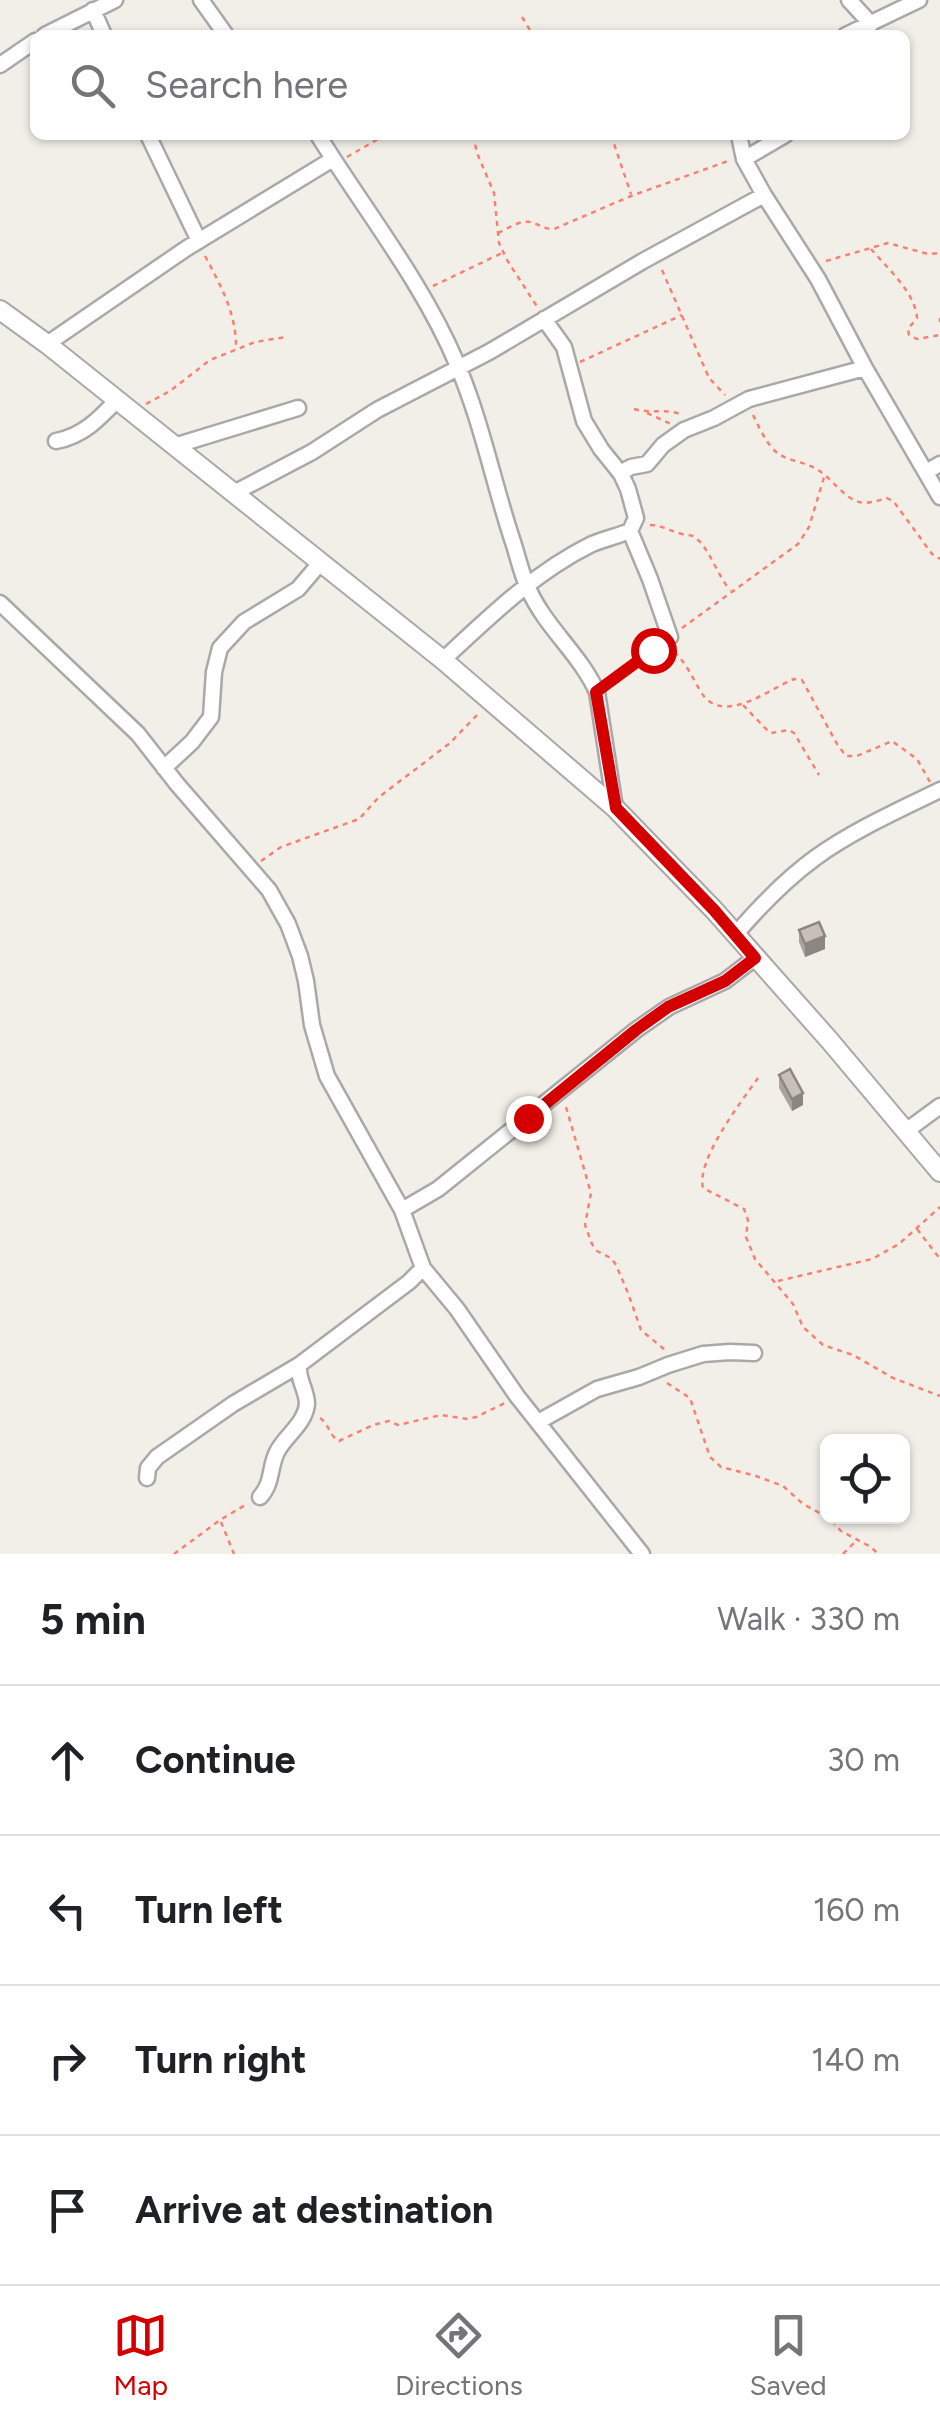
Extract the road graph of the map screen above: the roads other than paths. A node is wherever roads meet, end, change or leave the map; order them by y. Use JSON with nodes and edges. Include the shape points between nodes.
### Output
{"nodes":[{"id":1,"x":115,"y":0,"type":"edge"},
{"id":2,"x":201,"y":0,"type":"edge"},
{"id":3,"x":849,"y":0,"type":"edge"},
{"id":4,"x":919,"y":0,"type":"edge"},
{"id":5,"x":93,"y":10,"type":"junction"},
{"id":6,"x":871,"y":24,"type":"junction"},
{"id":7,"x":55,"y":30,"type":"edge"},
{"id":8,"x":102,"y":30,"type":"edge"},
{"id":9,"x":222,"y":30,"type":"edge"},
{"id":10,"x":857,"y":30,"type":"edge"},
{"id":11,"x":30,"y":44,"type":"edge"},
{"id":12,"x":0,"y":65,"type":"edge"},
{"id":13,"x":150,"y":140,"type":"edge"},
{"id":14,"x":321,"y":140,"type":"edge"},
{"id":15,"x":740,"y":140,"type":"edge"},
{"id":16,"x":776,"y":140,"type":"edge"},
{"id":17,"x":744,"y":158,"type":"junction"},
{"id":18,"x":335,"y":162,"type":"junction"},
{"id":19,"x":764,"y":196,"type":"junction"},
{"id":20,"x":198,"y":241,"type":"junction"},
{"id":21,"x":0,"y":310,"type":"edge"},
{"id":22,"x":545,"y":318,"type":"junction"},
{"id":23,"x":47,"y":344,"type":"junction"},
{"id":24,"x":458,"y":367,"type":"junction"},
{"id":25,"x":865,"y":368,"type":"junction"},
{"id":26,"x":124,"y":406,"type":"junction"},
{"id":27,"x":298,"y":408,"type":"dead end"},
{"id":28,"x":56,"y":441,"type":"dead end"},
{"id":29,"x":174,"y":446,"type":"junction"},
{"id":30,"x":933,"y":468,"type":"edge"},
{"id":31,"x":620,"y":473,"type":"junction"},
{"id":32,"x":234,"y":493,"type":"junction"},
{"id":33,"x":940,"y":497,"type":"edge"},
{"id":34,"x":632,"y":528,"type":"junction"},
{"id":35,"x":321,"y":562,"type":"junction"},
{"id":36,"x":526,"y":585,"type":"junction"},
{"id":37,"x":0,"y":603,"type":"edge"},
{"id":38,"x":668,"y":646,"type":"road end"},
{"id":39,"x":443,"y":660,"type":"junction"},
{"id":40,"x":164,"y":768,"type":"junction"},
{"id":41,"x":938,"y":791,"type":"edge"},
{"id":42,"x":616,"y":808,"type":"junction"},
{"id":43,"x":735,"y":934,"type":"junction"},
{"id":44,"x":755,"y":958,"type":"junction"},
{"id":45,"x":940,"y":1106,"type":"edge"},
{"id":46,"x":906,"y":1130,"type":"junction"},
{"id":47,"x":940,"y":1172,"type":"edge"},
{"id":48,"x":402,"y":1210,"type":"junction"},
{"id":49,"x":423,"y":1268,"type":"junction"},
{"id":50,"x":754,"y":1352,"type":"dead end"},
{"id":51,"x":298,"y":1365,"type":"junction"},
{"id":52,"x":538,"y":1422,"type":"junction"},
{"id":53,"x":147,"y":1478,"type":"dead end"},
{"id":54,"x":260,"y":1497,"type":"road end"},
{"id":55,"x":642,"y":1554,"type":"edge"}],
"edges":[{"from":1,"to":5,"type":"street"},
{"from":2,"to":9,"type":"street"},
{"from":3,"to":6,"type":"street"},
{"from":4,"to":6,"type":"street"},
{"from":5,"to":7,"type":"street"},
{"from":5,"to":8,"type":"street"},
{"from":6,"to":10,"type":"street"},
{"from":11,"to":12,"type":"street"},
{"from":13,"to":20,"type":"street"},
{"from":14,"to":18,"type":"street"},
{"from":15,"to":17,"type":"street"},
{"from":16,"to":17,"type":"street"},
{"from":17,"to":19,"type":"street"},
{"from":18,"to":20,"type":"street"},
{"from":18,"to":24,"type":"street"},
{"from":19,"to":22,"type":"street"},
{"from":19,"to":25,"type":"street"},
{"from":20,"to":23,"type":"street"},
{"from":21,"to":23,"type":"street"},
{"from":22,"to":24,"type":"street"},
{"from":22,"to":31,"type":"street","via":[[560,339],[584,421]]},
{"from":23,"to":26,"type":"street"},
{"from":24,"to":32,"type":"street"},
{"from":24,"to":36,"type":"street"},
{"from":25,"to":30,"type":"street"},
{"from":25,"to":31,"type":"street","via":[[742,402],[682,432],[647,464]]},
{"from":26,"to":28,"type":"street"},
{"from":26,"to":29,"type":"street"},
{"from":27,"to":29,"type":"street"},
{"from":29,"to":32,"type":"street"},
{"from":30,"to":33,"type":"street"},
{"from":31,"to":34,"type":"street","via":[[634,506]]},
{"from":32,"to":35,"type":"street"},
{"from":34,"to":36,"type":"street"},
{"from":34,"to":38,"type":"street"},
{"from":35,"to":39,"type":"street"},
{"from":35,"to":40,"type":"street","via":[[298,589],[244,622],[220,648],[211,717]]},
{"from":36,"to":39,"type":"street"},
{"from":36,"to":42,"type":"street","via":[[596,692]]},
{"from":37,"to":40,"type":"street","via":[[138,734]]},
{"from":39,"to":42,"type":"street"},
{"from":40,"to":48,"type":"street","via":[[252,868],[288,924],[319,1055]]},
{"from":41,"to":43,"type":"street","via":[[824,852]]},
{"from":42,"to":43,"type":"street"},
{"from":43,"to":44,"type":"street"},
{"from":44,"to":46,"type":"street"},
{"from":44,"to":48,"type":"street","via":[[716,986],[668,1007],[438,1190]]},
{"from":45,"to":46,"type":"street"},
{"from":46,"to":47,"type":"street"},
{"from":48,"to":49,"type":"street"},
{"from":49,"to":51,"type":"street"},
{"from":49,"to":52,"type":"street"},
{"from":50,"to":52,"type":"street","via":[[675,1362],[596,1388]]},
{"from":51,"to":53,"type":"street","via":[[156,1457]]},
{"from":51,"to":54,"type":"street","via":[[304,1413],[276,1453]]},
{"from":52,"to":55,"type":"street"}]}
